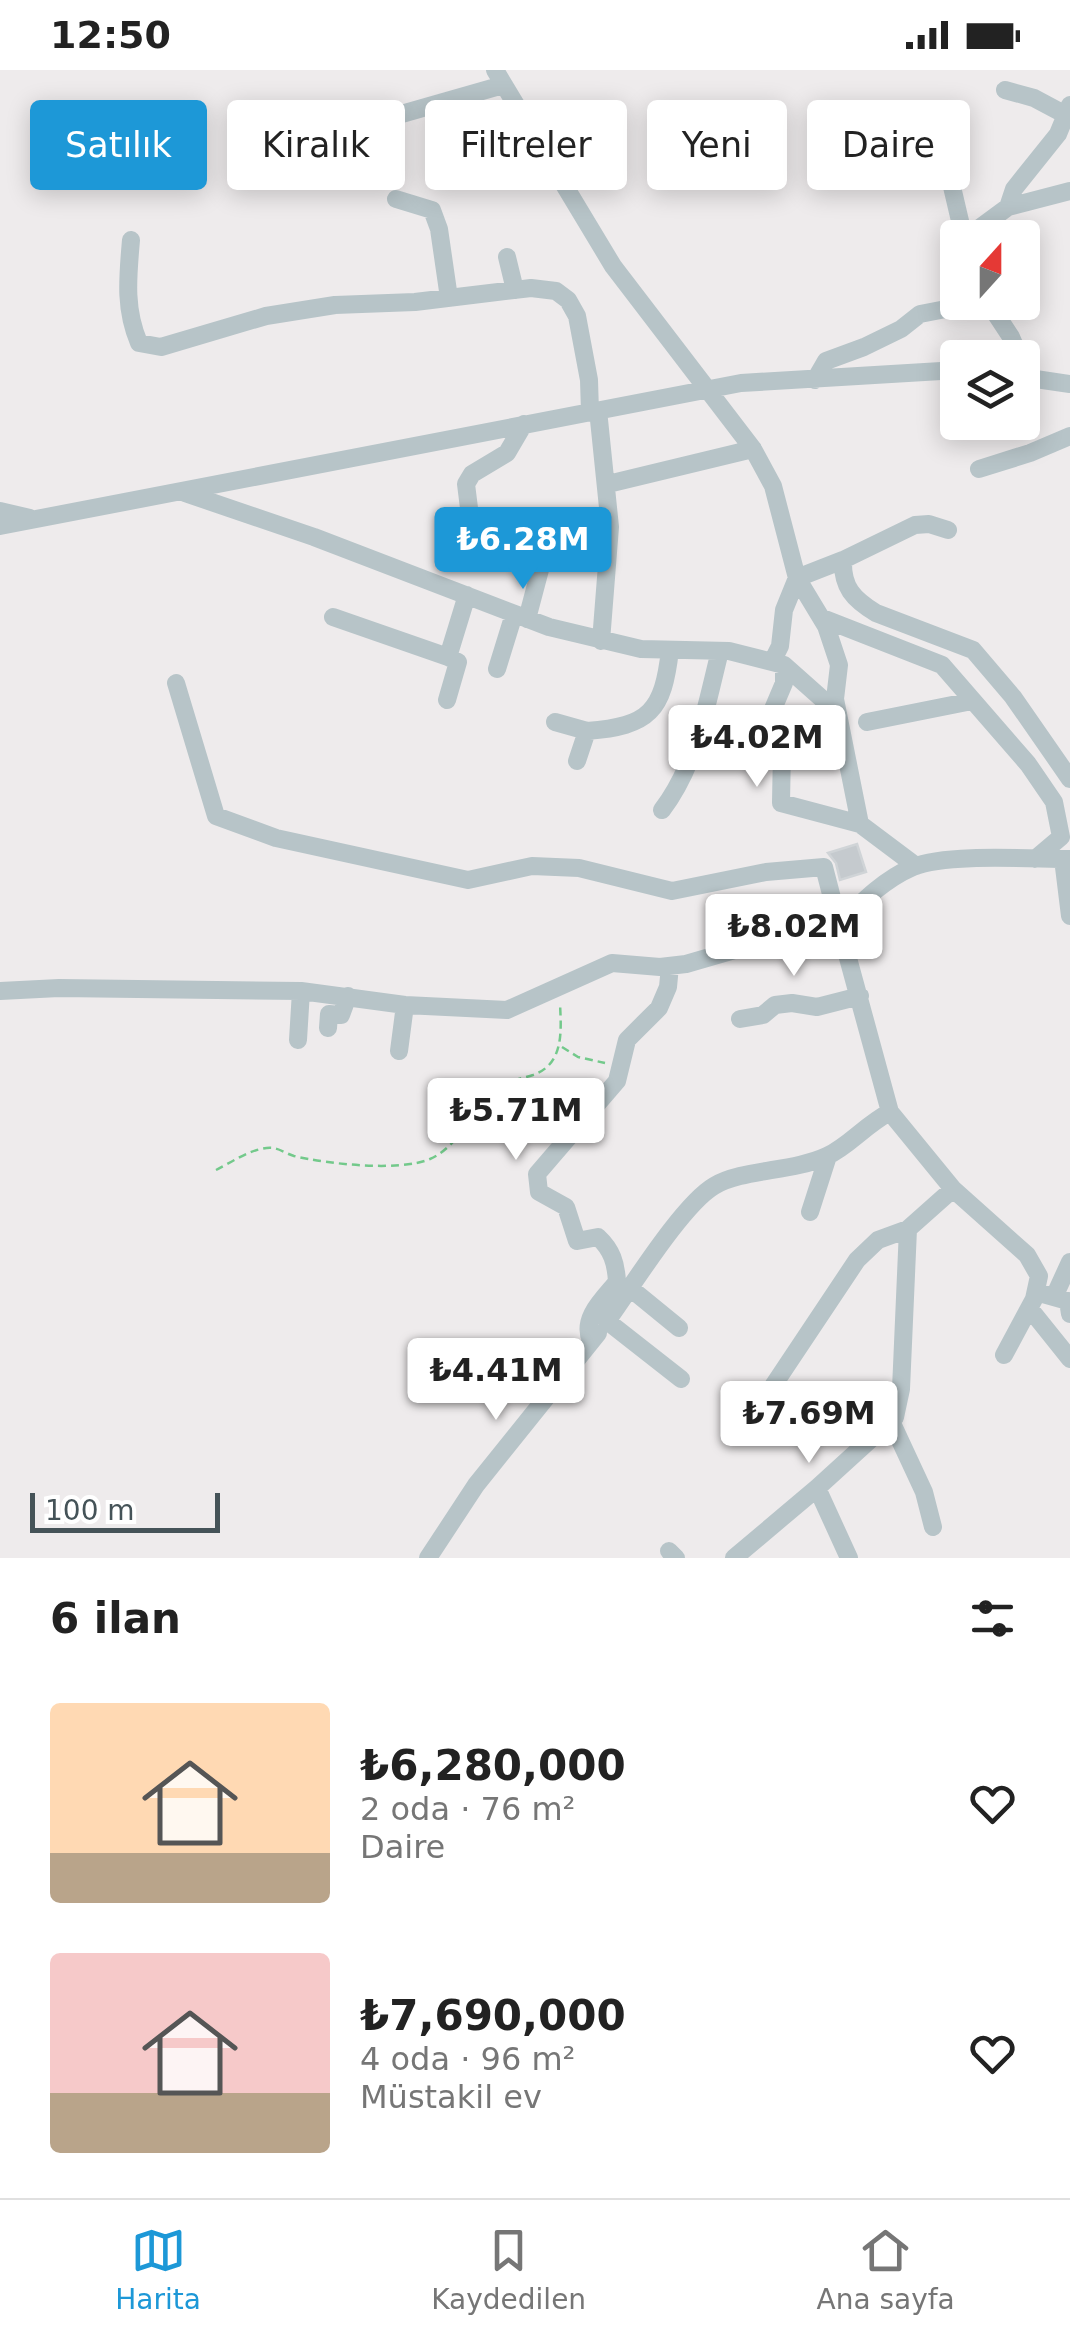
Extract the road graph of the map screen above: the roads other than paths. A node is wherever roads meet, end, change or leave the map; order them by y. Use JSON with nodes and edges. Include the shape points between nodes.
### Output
{"nodes":[{"id":1,"x":499,"y":78,"type":"edge"},
{"id":2,"x":1005,"y":90,"type":"dead end"},
{"id":3,"x":1068,"y":110,"type":"edge"},
{"id":4,"x":405,"y":116,"type":"edge"},
{"id":5,"x":953,"y":190,"type":"edge"},
{"id":6,"x":1070,"y":191,"type":"edge"},
{"id":7,"x":396,"y":200,"type":"dead end"},
{"id":8,"x":1008,"y":208,"type":"junction"},
{"id":9,"x":960,"y":220,"type":"edge"},
{"id":10,"x":991,"y":220,"type":"edge"},
{"id":11,"x":131,"y":240,"type":"dead end"},
{"id":12,"x":507,"y":257,"type":"dead end"},
{"id":13,"x":516,"y":290,"type":"junction"},
{"id":14,"x":450,"y":298,"type":"junction"},
{"id":15,"x":940,"y":310,"type":"edge"},
{"id":16,"x":940,"y":371,"type":"edge"},
{"id":17,"x":1040,"y":374,"type":"edge"},
{"id":18,"x":815,"y":380,"type":"junction"},
{"id":19,"x":1070,"y":384,"type":"edge"},
{"id":20,"x":704,"y":390,"type":"junction"},
{"id":21,"x":594,"y":411,"type":"junction"},
{"id":22,"x":524,"y":424,"type":"junction"},
{"id":23,"x":1070,"y":436,"type":"edge"},
{"id":24,"x":753,"y":450,"type":"junction"},
{"id":25,"x":979,"y":468,"type":"dead end"},
{"id":26,"x":608,"y":484,"type":"junction"},
{"id":27,"x":181,"y":491,"type":"junction"},
{"id":28,"x":0,"y":511,"type":"edge"},
{"id":29,"x":35,"y":519,"type":"junction"},
{"id":30,"x":0,"y":526,"type":"edge"},
{"id":31,"x":948,"y":530,"type":"dead end"},
{"id":32,"x":472,"y":532,"type":"dead end"},
{"id":33,"x":843,"y":560,"type":"junction"},
{"id":34,"x":540,"y":566,"type":"dead end"},
{"id":35,"x":797,"y":578,"type":"junction"},
{"id":36,"x":468,"y":595,"type":"junction"},
{"id":37,"x":521,"y":616,"type":"junction"},
{"id":38,"x":333,"y":618,"type":"dead end"},
{"id":39,"x":821,"y":618,"type":"junction"},
{"id":40,"x":602,"y":641,"type":"junction"},
{"id":41,"x":670,"y":650,"type":"junction"},
{"id":42,"x":720,"y":651,"type":"junction"},
{"id":43,"x":448,"y":657,"type":"junction"},
{"id":44,"x":778,"y":662,"type":"junction"},
{"id":45,"x":497,"y":670,"type":"dead end"},
{"id":46,"x":176,"y":684,"type":"dead end"},
{"id":47,"x":447,"y":700,"type":"dead end"},
{"id":48,"x":972,"y":701,"type":"junction"},
{"id":49,"x":838,"y":712,"type":"junction"},
{"id":50,"x":555,"y":722,"type":"dead end"},
{"id":51,"x":868,"y":722,"type":"dead end"},
{"id":52,"x":587,"y":731,"type":"junction"},
{"id":53,"x":577,"y":761,"type":"dead end"},
{"id":54,"x":1070,"y":779,"type":"edge"},
{"id":55,"x":662,"y":810,"type":"dead end"},
{"id":56,"x":860,"y":824,"type":"junction"},
{"id":57,"x":1035,"y":858,"type":"junction"},
{"id":58,"x":1067,"y":859,"type":"edge"},
{"id":59,"x":916,"y":866,"type":"junction"},
{"id":60,"x":1070,"y":916,"type":"edge"},
{"id":61,"x":839,"y":925,"type":"junction"},
{"id":62,"x":670,"y":966,"type":"junction"},
{"id":63,"x":0,"y":991,"type":"edge"},
{"id":64,"x":300,"y":991,"type":"junction"},
{"id":65,"x":348,"y":996,"type":"junction"},
{"id":66,"x":860,"y":996,"type":"junction"},
{"id":67,"x":405,"y":1005,"type":"junction"},
{"id":68,"x":740,"y":1018,"type":"dead end"},
{"id":69,"x":328,"y":1028,"type":"dead end"},
{"id":70,"x":298,"y":1040,"type":"dead end"},
{"id":71,"x":399,"y":1051,"type":"dead end"},
{"id":72,"x":890,"y":1112,"type":"junction"},
{"id":73,"x":828,"y":1156,"type":"junction"},
{"id":74,"x":952,"y":1190,"type":"junction"},
{"id":75,"x":810,"y":1212,"type":"dead end"},
{"id":76,"x":908,"y":1229,"type":"junction"},
{"id":77,"x":1070,"y":1262,"type":"edge"},
{"id":78,"x":630,"y":1288,"type":"junction"},
{"id":79,"x":1040,"y":1299,"type":"junction"},
{"id":80,"x":1070,"y":1314,"type":"edge"},
{"id":81,"x":608,"y":1320,"type":"junction"},
{"id":82,"x":678,"y":1328,"type":"dead end"},
{"id":83,"x":591,"y":1341,"type":"junction"},
{"id":84,"x":1004,"y":1355,"type":"dead end"},
{"id":85,"x":1070,"y":1358,"type":"edge"},
{"id":86,"x":681,"y":1378,"type":"dead end"},
{"id":87,"x":765,"y":1398,"type":"dead end"},
{"id":88,"x":891,"y":1421,"type":"junction"},
{"id":89,"x":817,"y":1488,"type":"junction"},
{"id":90,"x":934,"y":1527,"type":"dead end"},
{"id":91,"x":754,"y":1551,"type":"edge"},
{"id":92,"x":428,"y":1558,"type":"edge"},
{"id":93,"x":734,"y":1558,"type":"edge"},
{"id":94,"x":849,"y":1558,"type":"edge"}],
"edges":[{"from":1,"to":4,"type":"street"},
{"from":1,"to":20,"type":"street","via":[[613,266]]},
{"from":2,"to":3,"type":"street"},
{"from":3,"to":8,"type":"street"},
{"from":5,"to":9,"type":"street"},
{"from":6,"to":8,"type":"street"},
{"from":7,"to":14,"type":"street","via":[[432,210]]},
{"from":8,"to":10,"type":"street"},
{"from":11,"to":14,"type":"street","via":[[129,314],[139,342],[161,346],[266,316]]},
{"from":12,"to":13,"type":"street"},
{"from":13,"to":14,"type":"street"},
{"from":13,"to":21,"type":"street","via":[[556,291],[568,300],[578,316]]},
{"from":15,"to":18,"type":"street","via":[[826,361]]},
{"from":16,"to":18,"type":"street"},
{"from":17,"to":19,"type":"street"},
{"from":18,"to":20,"type":"street"},
{"from":20,"to":21,"type":"street"},
{"from":20,"to":24,"type":"street"},
{"from":21,"to":22,"type":"street"},
{"from":21,"to":26,"type":"street"},
{"from":22,"to":27,"type":"street"},
{"from":22,"to":32,"type":"street","via":[[507,452],[466,484]]},
{"from":23,"to":25,"type":"street"},
{"from":24,"to":26,"type":"street"},
{"from":24,"to":35,"type":"street","via":[[773,486]]},
{"from":26,"to":40,"type":"street"},
{"from":27,"to":29,"type":"street"},
{"from":27,"to":36,"type":"street"},
{"from":28,"to":29,"type":"street"},
{"from":29,"to":30,"type":"street"},
{"from":31,"to":33,"type":"street","via":[[915,525]]},
{"from":33,"to":35,"type":"street"},
{"from":33,"to":54,"type":"street","via":[[842,577],[862,605],[973,650]]},
{"from":34,"to":37,"type":"street"},
{"from":35,"to":39,"type":"street"},
{"from":35,"to":44,"type":"street","via":[[784,610]]},
{"from":36,"to":37,"type":"street"},
{"from":36,"to":43,"type":"street"},
{"from":37,"to":40,"type":"street"},
{"from":37,"to":45,"type":"street"},
{"from":38,"to":43,"type":"street"},
{"from":39,"to":48,"type":"street","via":[[942,666]]},
{"from":39,"to":49,"type":"street","via":[[839,666]]},
{"from":40,"to":41,"type":"street"},
{"from":41,"to":42,"type":"street"},
{"from":41,"to":52,"type":"street","via":[[656,708],[633,723]]},
{"from":42,"to":44,"type":"street"},
{"from":42,"to":55,"type":"street","via":[[697,745]]},
{"from":43,"to":47,"type":"street","via":[[458,662]]},
{"from":44,"to":49,"type":"street"},
{"from":44,"to":56,"type":"street","via":[[784,682],[773,709],[782,748],[781,803]]},
{"from":46,"to":61,"type":"street","via":[[216,816],[276,838],[468,880],[532,866],[564,867],[672,890],[824,867]]},
{"from":48,"to":51,"type":"street"},
{"from":48,"to":57,"type":"street","via":[[1054,802],[1061,837]]},
{"from":49,"to":56,"type":"street"},
{"from":50,"to":52,"type":"street"},
{"from":52,"to":53,"type":"street"},
{"from":56,"to":59,"type":"street"},
{"from":57,"to":58,"type":"street"},
{"from":57,"to":59,"type":"street"},
{"from":58,"to":60,"type":"street"},
{"from":59,"to":61,"type":"street","via":[[874,889]]},
{"from":61,"to":62,"type":"street"},
{"from":61,"to":66,"type":"street"},
{"from":62,"to":67,"type":"street","via":[[612,963],[507,1010]]},
{"from":62,"to":83,"type":"street","via":[[659,1008],[627,1040],[617,1082],[537,1174],[539,1192],[566,1208],[577,1241],[598,1237],[616,1265],[617,1282],[588,1320]]},
{"from":63,"to":64,"type":"street"},
{"from":64,"to":65,"type":"street"},
{"from":64,"to":70,"type":"street"},
{"from":65,"to":67,"type":"street"},
{"from":65,"to":69,"type":"street","via":[[341,1015],[330,1014]]},
{"from":66,"to":68,"type":"street","via":[[817,1007],[775,1006]]},
{"from":66,"to":72,"type":"street"},
{"from":67,"to":71,"type":"street"},
{"from":72,"to":73,"type":"street"},
{"from":72,"to":74,"type":"street"},
{"from":73,"to":75,"type":"street"},
{"from":73,"to":78,"type":"street","via":[[714,1186]]},
{"from":74,"to":76,"type":"street"},
{"from":74,"to":79,"type":"street","via":[[1028,1255],[1040,1276]]},
{"from":76,"to":87,"type":"street","via":[[878,1240],[857,1260]]},
{"from":76,"to":88,"type":"street","via":[[901,1389]]},
{"from":77,"to":79,"type":"street"},
{"from":78,"to":81,"type":"street"},
{"from":78,"to":82,"type":"street"},
{"from":79,"to":80,"type":"street","via":[[1068,1301]]},
{"from":79,"to":84,"type":"street"},
{"from":79,"to":85,"type":"street"},
{"from":81,"to":83,"type":"street"},
{"from":81,"to":86,"type":"street"},
{"from":83,"to":92,"type":"street"},
{"from":88,"to":89,"type":"street"},
{"from":88,"to":90,"type":"street"},
{"from":89,"to":91,"type":"street"},
{"from":89,"to":94,"type":"street"},
{"from":91,"to":93,"type":"street"}]}
